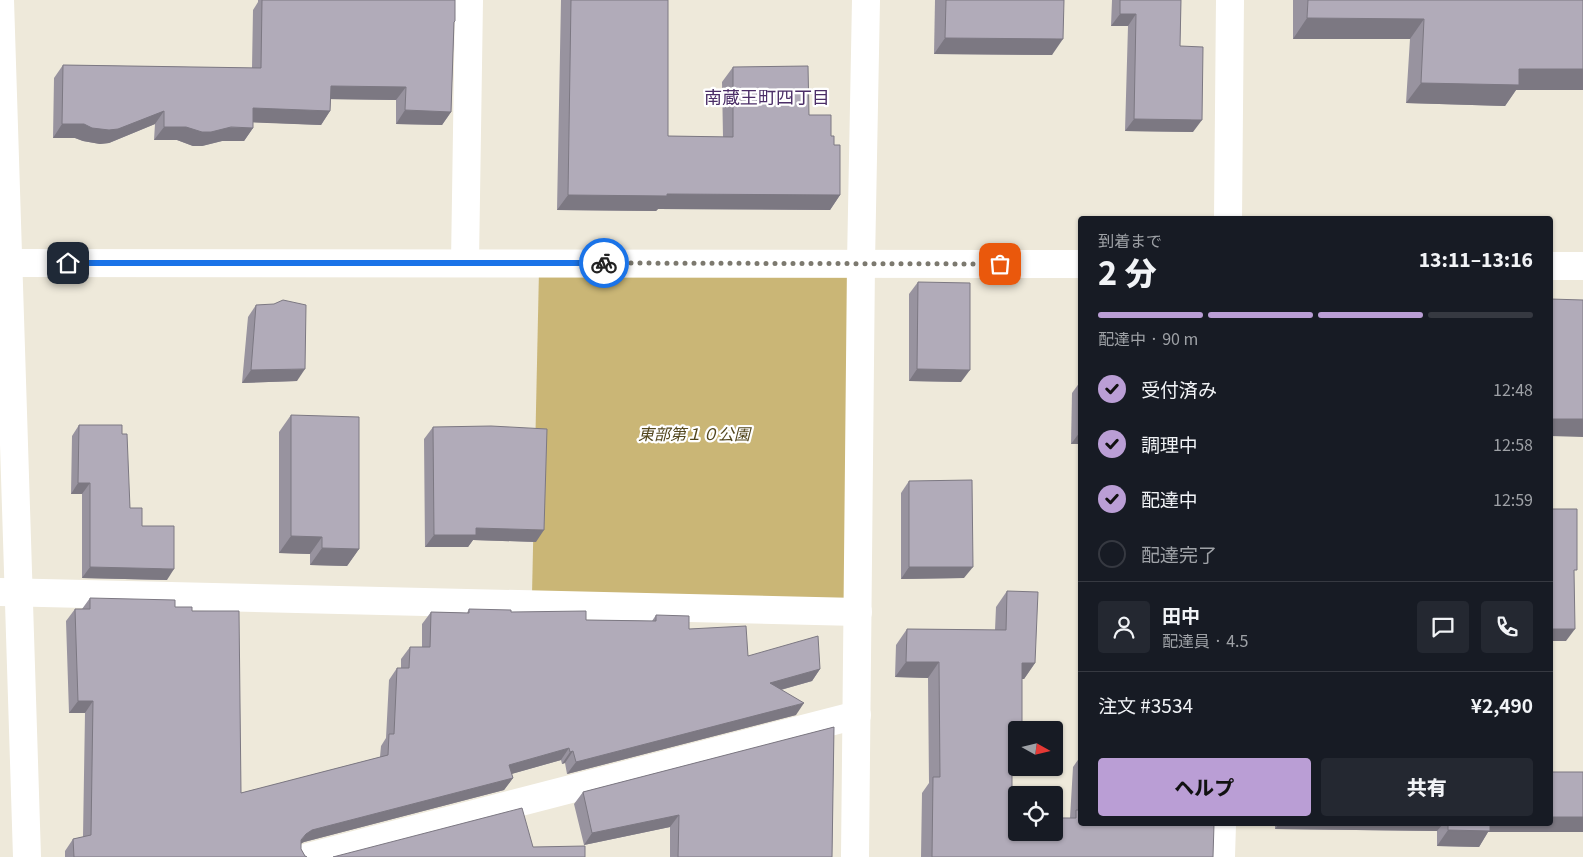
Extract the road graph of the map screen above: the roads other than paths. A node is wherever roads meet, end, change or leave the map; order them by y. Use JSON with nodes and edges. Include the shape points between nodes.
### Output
{"nodes":[{"id":1,"x":0,"y":0,"type":"edge"},
{"id":2,"x":469,"y":0,"type":"edge"},
{"id":3,"x":866,"y":0,"type":"edge"},
{"id":4,"x":1230,"y":0,"type":"edge"},
{"id":5,"x":1228,"y":216,"type":"edge"},
{"id":6,"x":465,"y":262,"type":"junction"},
{"id":7,"x":9,"y":263,"type":"junction"},
{"id":8,"x":861,"y":263,"type":"junction"},
{"id":9,"x":1078,"y":264,"type":"edge"},
{"id":10,"x":1553,"y":266,"type":"edge"},
{"id":11,"x":1583,"y":266,"type":"edge"},
{"id":12,"x":10,"y":592,"type":"edge"},
{"id":13,"x":858,"y":612,"type":"junction"},
{"id":14,"x":857,"y":715,"type":"junction"},
{"id":15,"x":1222,"y":826,"type":"edge"},
{"id":16,"x":27,"y":857,"type":"edge"},
{"id":17,"x":308,"y":857,"type":"edge"},
{"id":18,"x":855,"y":857,"type":"edge"},
{"id":19,"x":1221,"y":857,"type":"edge"}],
"edges":[{"from":1,"to":7,"type":"street"},
{"from":2,"to":6,"type":"street"},
{"from":3,"to":8,"type":"street"},
{"from":4,"to":5,"type":"street"},
{"from":6,"to":7,"type":"street"},
{"from":6,"to":8,"type":"street"},
{"from":7,"to":12,"type":"street"},
{"from":8,"to":9,"type":"street"},
{"from":8,"to":13,"type":"street"},
{"from":10,"to":11,"type":"street"},
{"from":12,"to":13,"type":"street"},
{"from":12,"to":16,"type":"street"},
{"from":13,"to":14,"type":"street"},
{"from":14,"to":17,"type":"street"},
{"from":14,"to":18,"type":"street"},
{"from":15,"to":19,"type":"street"}]}
